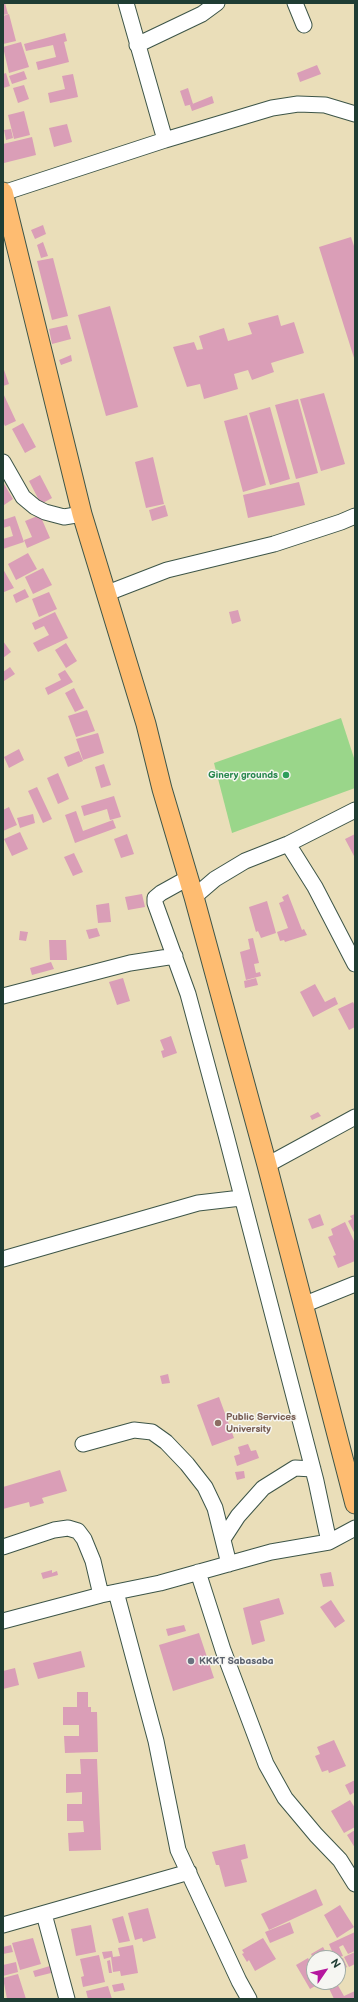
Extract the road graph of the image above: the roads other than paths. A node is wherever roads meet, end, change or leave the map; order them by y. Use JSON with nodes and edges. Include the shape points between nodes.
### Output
{"nodes":[{"id":1,"x":126,"y":3,"type":"edge"},
{"id":2,"x":217,"y":3,"type":"edge"},
{"id":3,"x":295,"y":3,"type":"edge"},
{"id":4,"x":304,"y":25,"type":"dead end"},
{"id":5,"x":137,"y":45,"type":"junction"},
{"id":6,"x":355,"y":114,"type":"edge"},
{"id":7,"x":165,"y":140,"type":"junction"},
{"id":8,"x":3,"y":192,"type":"edge"},
{"id":9,"x":3,"y":462,"type":"edge"},
{"id":10,"x":82,"y":514,"type":"junction"},
{"id":11,"x":355,"y":516,"type":"edge"},
{"id":12,"x":105,"y":594,"type":"junction"},
{"id":13,"x":355,"y":810,"type":"edge"},
{"id":14,"x":288,"y":844,"type":"junction"},
{"id":15,"x":188,"y":878,"type":"junction"},
{"id":16,"x":194,"y":898,"type":"junction"},
{"id":17,"x":175,"y":956,"type":"junction"},
{"id":18,"x":355,"y":964,"type":"edge"},
{"id":19,"x":3,"y":996,"type":"edge"},
{"id":20,"x":355,"y":1117,"type":"edge"},
{"id":21,"x":267,"y":1165,"type":"junction"},
{"id":22,"x":242,"y":1198,"type":"junction"},
{"id":23,"x":3,"y":1259,"type":"edge"},
{"id":24,"x":355,"y":1284,"type":"edge"},
{"id":25,"x":302,"y":1305,"type":"junction"},
{"id":26,"x":83,"y":1444,"type":"dead end"},
{"id":27,"x":313,"y":1469,"type":"junction"},
{"id":28,"x":355,"y":1504,"type":"edge"},
{"id":29,"x":355,"y":1528,"type":"edge"},
{"id":30,"x":223,"y":1539,"type":"junction"},
{"id":31,"x":328,"y":1542,"type":"junction"},
{"id":32,"x":3,"y":1547,"type":"edge"},
{"id":33,"x":229,"y":1564,"type":"junction"},
{"id":34,"x":198,"y":1572,"type":"junction"},
{"id":35,"x":116,"y":1592,"type":"junction"},
{"id":36,"x":102,"y":1595,"type":"junction"},
{"id":37,"x":3,"y":1621,"type":"edge"},
{"id":38,"x":189,"y":1872,"type":"junction"},
{"id":39,"x":355,"y":1884,"type":"edge"},
{"id":40,"x":44,"y":1914,"type":"junction"},
{"id":41,"x":3,"y":1924,"type":"edge"},
{"id":42,"x":67,"y":1999,"type":"edge"},
{"id":43,"x":249,"y":1999,"type":"edge"}],
"edges":[{"from":1,"to":5,"type":"street"},
{"from":2,"to":5,"type":"street","via":[[202,14]]},
{"from":3,"to":4,"type":"street"},
{"from":5,"to":7,"type":"street"},
{"from":6,"to":7,"type":"street","via":[[325,105],[298,104],[272,108]]},
{"from":7,"to":8,"type":"street"},
{"from":8,"to":10,"type":"main road"},
{"from":9,"to":10,"type":"street","via":[[23,497],[35,506],[45,512],[64,517]]},
{"from":10,"to":12,"type":"main road"},
{"from":11,"to":12,"type":"street","via":[[274,544],[167,570]]},
{"from":12,"to":15,"type":"main road","via":[[146,724]]},
{"from":13,"to":14,"type":"street"},
{"from":14,"to":16,"type":"street","via":[[245,861],[215,879]]},
{"from":14,"to":18,"type":"street","via":[[315,886]]},
{"from":15,"to":16,"type":"main road"},
{"from":15,"to":17,"type":"street","via":[[161,893],[155,903]]},
{"from":16,"to":21,"type":"main road"},
{"from":17,"to":19,"type":"street","via":[[130,963]]},
{"from":17,"to":22,"type":"street","via":[[207,1064]]},
{"from":20,"to":21,"type":"street"},
{"from":21,"to":25,"type":"main road"},
{"from":22,"to":23,"type":"street","via":[[198,1203]]},
{"from":22,"to":27,"type":"street"},
{"from":24,"to":25,"type":"street"},
{"from":25,"to":28,"type":"main road"},
{"from":26,"to":30,"type":"street","via":[[134,1430],[152,1432],[171,1448],[205,1487],[215,1508]]},
{"from":27,"to":30,"type":"street","via":[[295,1468],[263,1488],[238,1516]]},
{"from":27,"to":31,"type":"street"},
{"from":29,"to":31,"type":"street"},
{"from":30,"to":33,"type":"street"},
{"from":31,"to":33,"type":"street","via":[[271,1552]]},
{"from":32,"to":36,"type":"street","via":[[54,1530],[68,1528],[78,1531],[93,1561]]},
{"from":33,"to":34,"type":"street"},
{"from":34,"to":35,"type":"street"},
{"from":34,"to":39,"type":"street","via":[[223,1650],[266,1764],[285,1798],[340,1860]]},
{"from":35,"to":36,"type":"street"},
{"from":35,"to":38,"type":"street","via":[[156,1741],[178,1850]]},
{"from":36,"to":37,"type":"street"},
{"from":38,"to":40,"type":"street"},
{"from":38,"to":43,"type":"street"},
{"from":40,"to":41,"type":"street"},
{"from":40,"to":42,"type":"street"}]}
